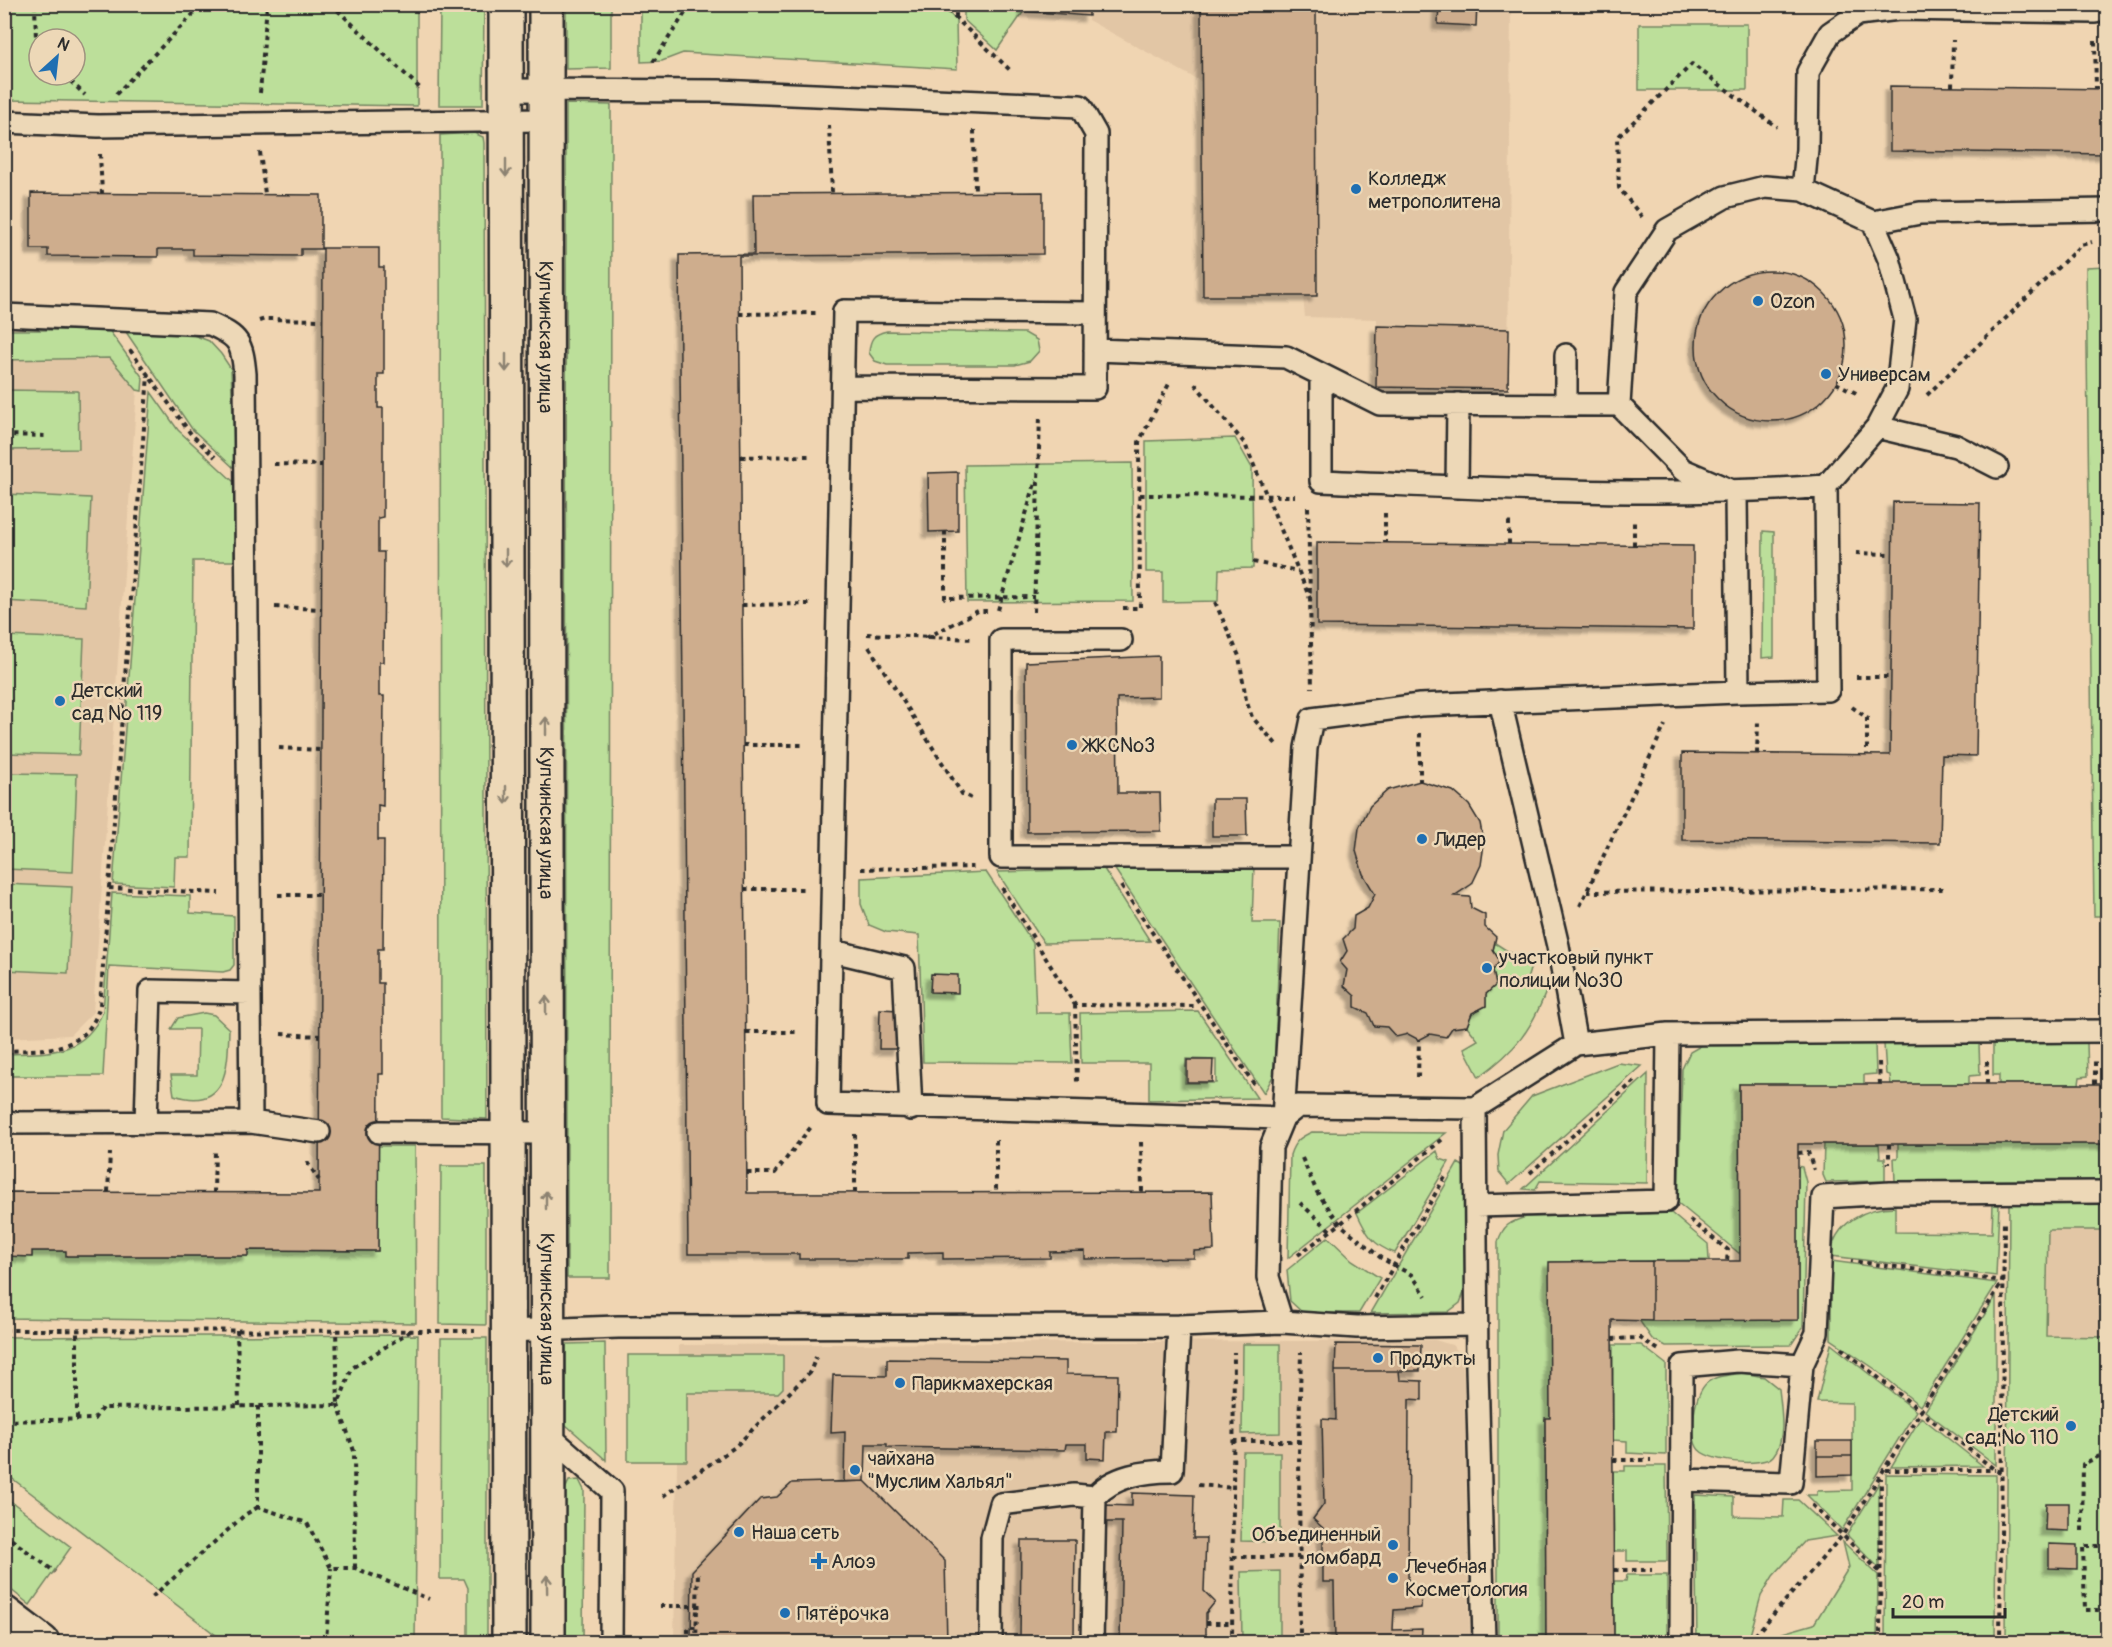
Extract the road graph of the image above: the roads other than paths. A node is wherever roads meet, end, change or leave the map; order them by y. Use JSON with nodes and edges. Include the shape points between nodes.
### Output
{"nodes":[{"id":1,"x":506,"y":4,"type":"edge"},
{"id":2,"x":546,"y":4,"type":"edge"},
{"id":3,"x":1899,"y":7,"type":"edge"},
{"id":4,"x":2095,"y":8,"type":"edge"},
{"id":5,"x":506,"y":105,"type":"junction"},
{"id":6,"x":546,"y":105,"type":"junction"},
{"id":7,"x":4,"y":122,"type":"edge"},
{"id":8,"x":1803,"y":190,"type":"junction"},
{"id":9,"x":2108,"y":210,"type":"edge"},
{"id":10,"x":1873,"y":222,"type":"junction"},
{"id":11,"x":1095,"y":314,"type":"junction"},
{"id":12,"x":4,"y":315,"type":"edge"},
{"id":13,"x":1095,"y":350,"type":"junction"},
{"id":14,"x":1566,"y":355,"type":"dead end"},
{"id":15,"x":1321,"y":377,"type":"junction"},
{"id":16,"x":844,"y":387,"type":"junction"},
{"id":17,"x":1458,"y":404,"type":"junction"},
{"id":18,"x":1566,"y":405,"type":"junction"},
{"id":19,"x":1619,"y":405,"type":"junction"},
{"id":20,"x":1884,"y":429,"type":"junction"},
{"id":21,"x":1996,"y":467,"type":"dead end"},
{"id":22,"x":1826,"y":486,"type":"junction"},
{"id":23,"x":1457,"y":487,"type":"junction"},
{"id":24,"x":1736,"y":493,"type":"junction"},
{"id":25,"x":1121,"y":640,"type":"dead end"},
{"id":26,"x":1738,"y":692,"type":"junction"},
{"id":27,"x":1500,"y":701,"type":"junction"},
{"id":28,"x":1299,"y":857,"type":"junction"},
{"id":29,"x":833,"y":951,"type":"junction"},
{"id":30,"x":250,"y":993,"type":"junction"},
{"id":31,"x":2108,"y":1031,"type":"edge"},
{"id":32,"x":1668,"y":1034,"type":"junction"},
{"id":33,"x":1576,"y":1044,"type":"junction"},
{"id":34,"x":1475,"y":1108,"type":"junction"},
{"id":35,"x":911,"y":1109,"type":"junction"},
{"id":36,"x":251,"y":1122,"type":"junction"},
{"id":37,"x":146,"y":1123,"type":"junction"},
{"id":38,"x":1281,"y":1123,"type":"junction"},
{"id":39,"x":4,"y":1124,"type":"edge"},
{"id":40,"x":319,"y":1132,"type":"dead end"},
{"id":41,"x":378,"y":1132,"type":"dead end"},
{"id":42,"x":507,"y":1133,"type":"junction"},
{"id":43,"x":546,"y":1133,"type":"junction"},
{"id":44,"x":2108,"y":1192,"type":"edge"},
{"id":45,"x":1476,"y":1206,"type":"junction"},
{"id":46,"x":1282,"y":1322,"type":"junction"},
{"id":47,"x":1477,"y":1325,"type":"junction"},
{"id":48,"x":1179,"y":1326,"type":"junction"},
{"id":49,"x":493,"y":1331,"type":"junction"},
{"id":50,"x":546,"y":1331,"type":"junction"},
{"id":51,"x":1802,"y":1365,"type":"junction"},
{"id":52,"x":546,"y":1433,"type":"junction"},
{"id":53,"x":1683,"y":1470,"type":"junction"},
{"id":54,"x":1095,"y":1497,"type":"junction"},
{"id":55,"x":4,"y":1613,"type":"edge"},
{"id":56,"x":42,"y":1642,"type":"edge"},
{"id":57,"x":509,"y":1642,"type":"edge"},
{"id":58,"x":548,"y":1642,"type":"edge"},
{"id":59,"x":611,"y":1642,"type":"edge"},
{"id":60,"x":992,"y":1642,"type":"edge"},
{"id":61,"x":1092,"y":1642,"type":"edge"},
{"id":62,"x":1484,"y":1642,"type":"edge"},
{"id":63,"x":1681,"y":1642,"type":"edge"}],
"edges":[{"from":1,"to":5,"type":"street","name":"Купчинская улица"},
{"from":2,"to":6,"type":"street","name":"Купчинская улица"},
{"from":3,"to":4,"type":"lane"},
{"from":3,"to":8,"type":"lane","via":[[1858,14],[1830,33],[1808,72]]},
{"from":5,"to":6,"type":"lane"},
{"from":5,"to":6,"type":"lane"},
{"from":5,"to":7,"type":"lane","via":[[98,126]]},
{"from":5,"to":42,"type":"street","name":"Купчинская улица","one_way":true},
{"from":6,"to":11,"type":"lane","via":[[621,90],[1080,106],[1096,134]]},
{"from":43,"to":6,"type":"street","name":"Купчинская улица","one_way":true},
{"from":8,"to":10,"type":"lane"},
{"from":8,"to":19,"type":"lane","via":[[1766,187],[1725,197],[1667,230],[1659,239],[1626,292]]},
{"from":9,"to":10,"type":"lane","via":[[1920,213]]},
{"from":10,"to":20,"type":"lane","via":[[1890,260],[1905,319],[1897,389]]},
{"from":11,"to":13,"type":"lane"},
{"from":11,"to":16,"type":"lane","via":[[844,313]]},
{"from":12,"to":30,"type":"lane","via":[[210,324],[231,334],[242,348]]},
{"from":13,"to":15,"type":"lane","via":[[1182,359],[1286,357]]},
{"from":13,"to":16,"type":"lane","via":[[1095,388]]},
{"from":14,"to":18,"type":"lane"},
{"from":15,"to":17,"type":"lane","via":[[1380,404]]},
{"from":15,"to":23,"type":"lane","via":[[1321,481]]},
{"from":16,"to":29,"type":"lane"},
{"from":17,"to":18,"type":"lane"},
{"from":17,"to":23,"type":"lane"},
{"from":18,"to":19,"type":"lane"},
{"from":19,"to":24,"type":"lane","via":[[1683,470]]},
{"from":20,"to":21,"type":"lane","via":[[1956,446]]},
{"from":20,"to":22,"type":"lane"},
{"from":22,"to":24,"type":"lane"},
{"from":22,"to":26,"type":"lane","via":[[1828,690]]},
{"from":23,"to":24,"type":"lane"},
{"from":24,"to":26,"type":"lane"},
{"from":25,"to":28,"type":"lane","via":[[1001,640],[1001,812],[994,862],[1103,857]]},
{"from":26,"to":27,"type":"lane"},
{"from":27,"to":28,"type":"lane","via":[[1420,705],[1312,719],[1306,748]]},
{"from":27,"to":33,"type":"lane","via":[[1558,946]]},
{"from":28,"to":38,"type":"lane"},
{"from":29,"to":35,"type":"lane","via":[[904,968]]},
{"from":29,"to":35,"type":"lane","via":[[828,1104]]},
{"from":30,"to":36,"type":"lane"},
{"from":30,"to":37,"type":"lane","via":[[150,991]]},
{"from":31,"to":32,"type":"lane"},
{"from":32,"to":33,"type":"lane"},
{"from":32,"to":45,"type":"lane","via":[[1666,1201]]},
{"from":33,"to":34,"type":"lane"},
{"from":34,"to":38,"type":"lane","via":[[1298,1106]]},
{"from":34,"to":45,"type":"lane"},
{"from":35,"to":38,"type":"lane","via":[[1141,1113]]},
{"from":36,"to":37,"type":"lane"},
{"from":36,"to":40,"type":"lane"},
{"from":37,"to":39,"type":"lane"},
{"from":38,"to":46,"type":"lane","via":[[1271,1147],[1268,1277]]},
{"from":41,"to":42,"type":"lane"},
{"from":42,"to":43,"type":"lane"},
{"from":42,"to":49,"type":"street","name":"Купчинская улица"},
{"from":50,"to":43,"type":"street","name":"Купчинская улица","one_way":true},
{"from":44,"to":51,"type":"lane","via":[[1823,1197],[1817,1333]]},
{"from":45,"to":47,"type":"lane"},
{"from":46,"to":47,"type":"lane"},
{"from":46,"to":48,"type":"lane"},
{"from":47,"to":62,"type":"lane"},
{"from":48,"to":50,"type":"lane","via":[[618,1327]]},
{"from":48,"to":54,"type":"lane","via":[[1172,1471],[1150,1471],[1104,1485]]},
{"from":49,"to":50,"type":"lane"},
{"from":49,"to":57,"type":"street","name":"Купчинская улица"},
{"from":50,"to":52,"type":"street","name":"Купчинская улица"},
{"from":51,"to":53,"type":"lane","via":[[1738,1361],[1682,1366]]},
{"from":51,"to":53,"type":"lane","via":[[1791,1483]]},
{"from":58,"to":52,"type":"street","name":"Купчинская улица","one_way":true},
{"from":52,"to":59,"type":"lane","via":[[612,1491]]},
{"from":53,"to":63,"type":"lane"},
{"from":54,"to":60,"type":"lane","via":[[1074,1495],[1001,1504],[992,1538]]},
{"from":54,"to":61,"type":"lane"},
{"from":55,"to":56,"type":"street"}]}
